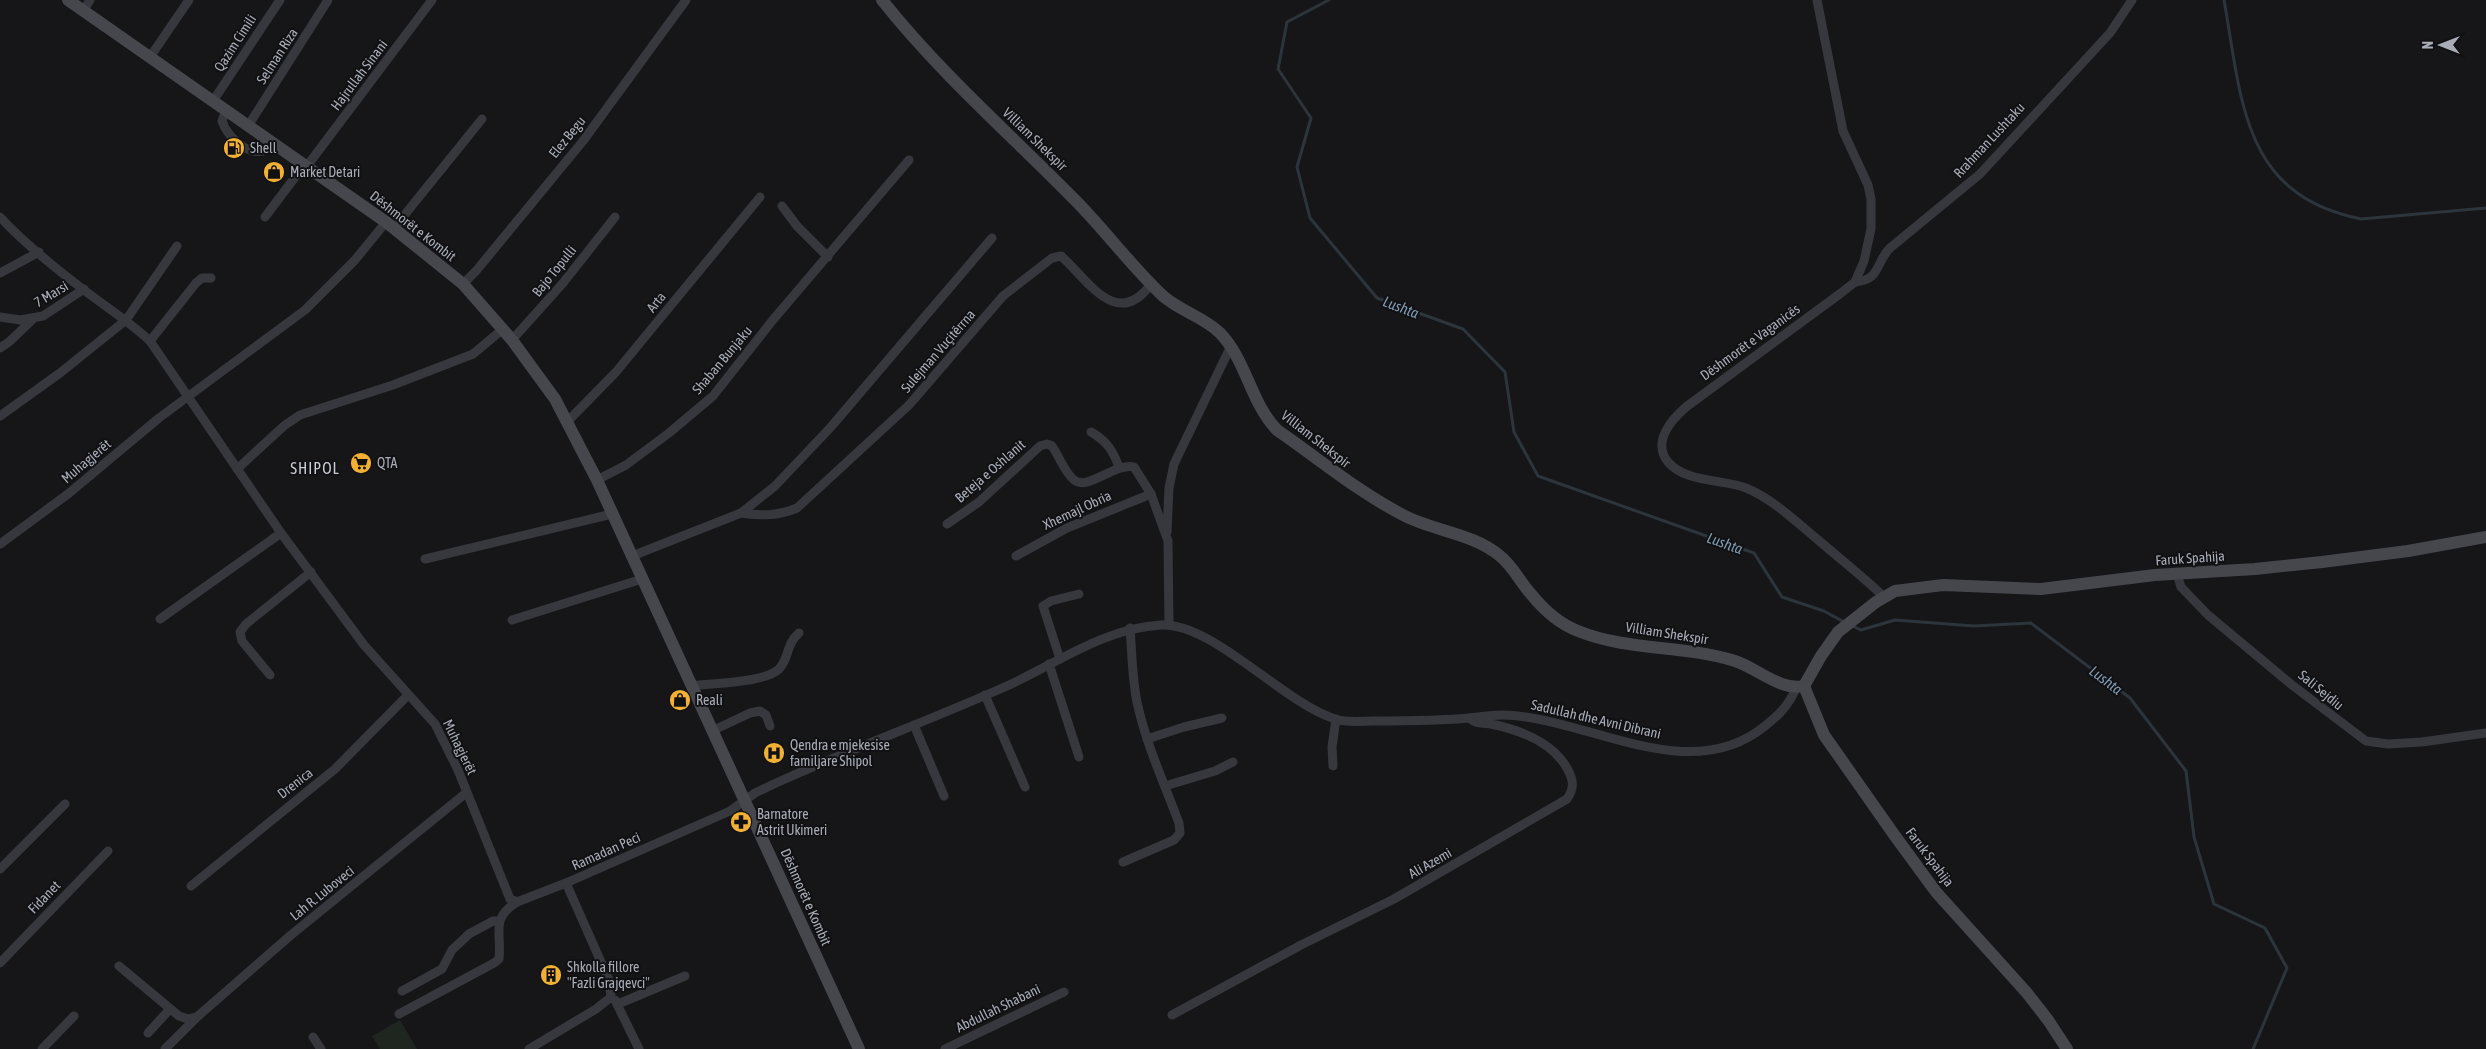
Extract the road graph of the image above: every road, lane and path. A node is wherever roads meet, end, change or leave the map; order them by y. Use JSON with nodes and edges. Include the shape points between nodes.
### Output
{"nodes":[{"id":1,"x":68,"y":0,"type":"edge"},
{"id":2,"x":189,"y":0,"type":"edge"},
{"id":3,"x":280,"y":0,"type":"edge"},
{"id":4,"x":328,"y":0,"type":"edge"},
{"id":5,"x":432,"y":0,"type":"edge"},
{"id":6,"x":686,"y":0,"type":"edge"},
{"id":7,"x":882,"y":0,"type":"edge"},
{"id":8,"x":1816,"y":0,"type":"edge"},
{"id":9,"x":2132,"y":0,"type":"edge"},
{"id":10,"x":86,"y":6,"type":"edge"},
{"id":11,"x":150,"y":57,"type":"junction"},
{"id":12,"x":213,"y":101,"type":"junction"},
{"id":13,"x":226,"y":110,"type":"junction"},
{"id":14,"x":482,"y":119,"type":"dead end"},
{"id":15,"x":248,"y":126,"type":"junction"},
{"id":16,"x":273,"y":144,"type":"junction"},
{"id":17,"x":909,"y":160,"type":"dead end"},
{"id":18,"x":306,"y":165,"type":"junction"},
{"id":19,"x":760,"y":197,"type":"dead end"},
{"id":20,"x":782,"y":206,"type":"dead end"},
{"id":21,"x":0,"y":217,"type":"edge"},
{"id":22,"x":265,"y":217,"type":"dead end"},
{"id":23,"x":615,"y":217,"type":"dead end"},
{"id":24,"x":390,"y":225,"type":"junction"},
{"id":25,"x":992,"y":238,"type":"dead end"},
{"id":26,"x":177,"y":246,"type":"dead end"},
{"id":27,"x":39,"y":252,"type":"junction"},
{"id":28,"x":828,"y":257,"type":"junction"},
{"id":29,"x":0,"y":273,"type":"edge"},
{"id":30,"x":211,"y":278,"type":"dead end"},
{"id":31,"x":1855,"y":282,"type":"junction"},
{"id":32,"x":462,"y":284,"type":"junction"},
{"id":33,"x":1151,"y":284,"type":"junction"},
{"id":34,"x":84,"y":290,"type":"junction"},
{"id":35,"x":0,"y":317,"type":"edge"},
{"id":36,"x":32,"y":320,"type":"junction"},
{"id":37,"x":126,"y":320,"type":"junction"},
{"id":38,"x":503,"y":329,"type":"junction"},
{"id":39,"x":512,"y":340,"type":"junction"},
{"id":40,"x":150,"y":341,"type":"junction"},
{"id":41,"x":1231,"y":346,"type":"junction"},
{"id":42,"x":0,"y":348,"type":"edge"},
{"id":43,"x":188,"y":396,"type":"junction"},
{"id":44,"x":0,"y":416,"type":"edge"},
{"id":45,"x":568,"y":421,"type":"junction"},
{"id":46,"x":1091,"y":432,"type":"dead end"},
{"id":47,"x":1119,"y":467,"type":"junction"},
{"id":48,"x":237,"y":469,"type":"junction"},
{"id":49,"x":597,"y":480,"type":"junction"},
{"id":50,"x":1151,"y":494,"type":"junction"},
{"id":51,"x":741,"y":513,"type":"junction"},
{"id":52,"x":612,"y":514,"type":"junction"},
{"id":53,"x":947,"y":524,"type":"dead end"},
{"id":54,"x":1166,"y":532,"type":"junction"},
{"id":55,"x":282,"y":533,"type":"junction"},
{"id":56,"x":2486,"y":538,"type":"edge"},
{"id":57,"x":0,"y":544,"type":"edge"},
{"id":58,"x":632,"y":556,"type":"junction"},
{"id":59,"x":1016,"y":556,"type":"dead end"},
{"id":60,"x":425,"y":559,"type":"dead end"},
{"id":61,"x":311,"y":572,"type":"junction"},
{"id":62,"x":2177,"y":574,"type":"junction"},
{"id":63,"x":642,"y":579,"type":"junction"},
{"id":64,"x":1079,"y":594,"type":"dead end"},
{"id":65,"x":1885,"y":596,"type":"junction"},
{"id":66,"x":160,"y":619,"type":"dead end"},
{"id":67,"x":512,"y":620,"type":"dead end"},
{"id":68,"x":1169,"y":625,"type":"junction"},
{"id":69,"x":1130,"y":628,"type":"junction"},
{"id":70,"x":799,"y":632,"type":"dead end"},
{"id":71,"x":1060,"y":659,"type":"junction"},
{"id":72,"x":1050,"y":664,"type":"junction"},
{"id":73,"x":270,"y":674,"type":"dead end"},
{"id":74,"x":692,"y":686,"type":"junction"},
{"id":75,"x":1800,"y":687,"type":"junction"},
{"id":76,"x":408,"y":694,"type":"junction"},
{"id":77,"x":985,"y":695,"type":"junction"},
{"id":78,"x":1222,"y":718,"type":"dead end"},
{"id":79,"x":1470,"y":718,"type":"junction"},
{"id":80,"x":1336,"y":719,"type":"junction"},
{"id":81,"x":914,"y":725,"type":"junction"},
{"id":82,"x":770,"y":726,"type":"dead end"},
{"id":83,"x":714,"y":730,"type":"junction"},
{"id":84,"x":2486,"y":733,"type":"edge"},
{"id":85,"x":1147,"y":740,"type":"junction"},
{"id":86,"x":1079,"y":757,"type":"dead end"},
{"id":87,"x":1233,"y":762,"type":"dead end"},
{"id":88,"x":1333,"y":766,"type":"dead end"},
{"id":89,"x":1165,"y":786,"type":"junction"},
{"id":90,"x":1025,"y":787,"type":"dead end"},
{"id":91,"x":466,"y":793,"type":"junction"},
{"id":92,"x":944,"y":796,"type":"dead end"},
{"id":93,"x":746,"y":799,"type":"junction"},
{"id":94,"x":66,"y":804,"type":"dead end"},
{"id":95,"x":108,"y":851,"type":"dead end"},
{"id":96,"x":1123,"y":862,"type":"dead end"},
{"id":97,"x":0,"y":869,"type":"edge"},
{"id":98,"x":566,"y":883,"type":"junction"},
{"id":99,"x":191,"y":886,"type":"dead end"},
{"id":100,"x":517,"y":902,"type":"junction"},
{"id":101,"x":499,"y":921,"type":"junction"},
{"id":102,"x":0,"y":963,"type":"edge"},
{"id":103,"x":119,"y":966,"type":"dead end"},
{"id":104,"x":685,"y":976,"type":"dead end"},
{"id":105,"x":402,"y":991,"type":"dead end"},
{"id":106,"x":1064,"y":992,"type":"dead end"},
{"id":107,"x":611,"y":996,"type":"junction"},
{"id":108,"x":618,"y":1004,"type":"junction"},
{"id":109,"x":170,"y":1009,"type":"junction"},
{"id":110,"x":399,"y":1014,"type":"dead end"},
{"id":111,"x":1172,"y":1015,"type":"dead end"},
{"id":112,"x":74,"y":1016,"type":"dead end"},
{"id":113,"x":197,"y":1017,"type":"junction"},
{"id":114,"x":148,"y":1033,"type":"dead end"},
{"id":115,"x":313,"y":1036,"type":"dead end"},
{"id":116,"x":42,"y":1049,"type":"edge"},
{"id":117,"x":165,"y":1049,"type":"edge"},
{"id":118,"x":321,"y":1049,"type":"edge"},
{"id":119,"x":529,"y":1049,"type":"edge"},
{"id":120,"x":639,"y":1049,"type":"edge"},
{"id":121,"x":859,"y":1049,"type":"edge"},
{"id":122,"x":945,"y":1049,"type":"edge"},
{"id":123,"x":2067,"y":1049,"type":"edge"}],
"edges":[{"from":1,"to":10,"type":"street","name":"Dëshmorët e Kombit"},
{"from":2,"to":11,"type":"street"},
{"from":3,"to":12,"type":"street","name":"Qazim Cimili"},
{"from":4,"to":15,"type":"street","name":"Selman Riza"},
{"from":5,"to":18,"type":"street","name":"Hajrullah Sinani"},
{"from":6,"to":32,"type":"street","name":"Elez Begu","via":[[583,141]]},
{"from":7,"to":33,"type":"street","name":"Villiam Shekspir","via":[[936,64],[1084,209]]},
{"from":8,"to":31,"type":"street","via":[[1843,131],[1868,185],[1871,199],[1867,249]]},
{"from":9,"to":31,"type":"street","name":"Rrahman Lushtaku","via":[[2110,33],[1980,174],[1890,248],[1882,256],[1873,276]]},
{"from":10,"to":11,"type":"street","name":"Dëshmorët e Kombit"},
{"from":11,"to":12,"type":"street","name":"Dëshmorët e Kombit"},
{"from":12,"to":13,"type":"street","name":"Dëshmorët e Kombit"},
{"from":13,"to":15,"type":"street","name":"Dëshmorët e Kombit"},
{"from":13,"to":16,"type":"street","via":[[222,121],[234,140],[260,153]]},
{"from":14,"to":24,"type":"street"},
{"from":15,"to":16,"type":"street","name":"Dëshmorët e Kombit"},
{"from":16,"to":18,"type":"street","name":"Dëshmorët e Kombit"},
{"from":17,"to":28,"type":"street","name":"Shaban Bunjaku"},
{"from":18,"to":22,"type":"street","name":"Hajrullah Sinani"},
{"from":18,"to":24,"type":"street","name":"Dëshmorët e Kombit"},
{"from":19,"to":45,"type":"street","name":"Arta","via":[[616,372]]},
{"from":20,"to":28,"type":"street"},
{"from":21,"to":27,"type":"street","name":"Muhagjerët"},
{"from":23,"to":39,"type":"street","name":"Bajo Topulli","via":[[564,283]]},
{"from":24,"to":32,"type":"street","name":"Dëshmorët e Kombit"},
{"from":24,"to":43,"type":"street","via":[[306,310]]},
{"from":25,"to":51,"type":"street","name":"Sulejman Vuçitërrna","via":[[830,428],[775,486]]},
{"from":26,"to":37,"type":"street"},
{"from":27,"to":29,"type":"street"},
{"from":27,"to":34,"type":"street","name":"Muhagjerët"},
{"from":28,"to":49,"type":"street","name":"Shaban Bunjaku","via":[[713,396],[648,450]]},
{"from":30,"to":40,"type":"street","via":[[202,278],[196,283]]},
{"from":31,"to":65,"type":"street","name":"Dëshmorët e Vaganicës","via":[[1686,407],[1668,426],[1662,443],[1668,462],[1678,470],[1746,488],[1776,505]]},
{"from":32,"to":38,"type":"street","name":"Dëshmorët e Kombit"},
{"from":33,"to":41,"type":"street","name":"Villiam Shekspir","via":[[1172,303],[1218,332]]},
{"from":33,"to":51,"type":"street","name":"Sulejman Vuçitërrna","via":[[1134,300],[1108,300],[1092,289],[1061,256],[1052,258],[1003,296],[909,405],[797,508],[770,515]]},
{"from":34,"to":36,"type":"street","name":"7 Marsi"},
{"from":34,"to":37,"type":"street","name":"Muhagjerët"},
{"from":35,"to":36,"type":"street","name":"7 Marsi"},
{"from":36,"to":42,"type":"street","name":"7 Marsi"},
{"from":37,"to":40,"type":"street","name":"Muhagjerët"},
{"from":37,"to":44,"type":"street"},
{"from":38,"to":39,"type":"street","name":"Dëshmorët e Kombit"},
{"from":38,"to":48,"type":"street","via":[[473,354],[394,385],[300,415],[284,425]]},
{"from":39,"to":45,"type":"street","name":"Dëshmorët e Kombit"},
{"from":40,"to":43,"type":"street","name":"Muhagjerët"},
{"from":41,"to":54,"type":"street","via":[[1174,464]]},
{"from":41,"to":75,"type":"street","name":"Villiam Shekspir","via":[[1264,417],[1277,430],[1373,499],[1405,516],[1466,538],[1501,556],[1546,611],[1560,621],[1577,631],[1596,636],[1734,660],[1776,682]]},
{"from":43,"to":48,"type":"street","name":"Muhagjerët"},
{"from":43,"to":57,"type":"street","name":"Muhagjerët","via":[[68,494]]},
{"from":45,"to":49,"type":"street","name":"Dëshmorët e Kombit"},
{"from":46,"to":47,"type":"street","via":[[1105,441]]},
{"from":47,"to":50,"type":"street","via":[[1134,467]]},
{"from":47,"to":53,"type":"street","name":"Beteja e Oshlanit","via":[[1081,484],[1073,480],[1052,446],[1040,446],[979,502]]},
{"from":48,"to":55,"type":"street","name":"Muhagjerët"},
{"from":49,"to":52,"type":"street","name":"Dëshmorët e Kombit"},
{"from":50,"to":54,"type":"street"},
{"from":50,"to":59,"type":"street","name":"Xhemajl Obria","via":[[1067,528]]},
{"from":51,"to":58,"type":"street","name":"Sulejman Vuçitërrna"},
{"from":52,"to":58,"type":"street","name":"Dëshmorët e Kombit"},
{"from":52,"to":60,"type":"street"},
{"from":54,"to":68,"type":"street"},
{"from":55,"to":61,"type":"street","name":"Muhagjerët"},
{"from":55,"to":66,"type":"street"},
{"from":56,"to":62,"type":"street","name":"Faruk Spahija","via":[[2322,562]]},
{"from":58,"to":63,"type":"street","name":"Dëshmorët e Kombit"},
{"from":61,"to":73,"type":"street","via":[[240,632],[242,641]]},
{"from":61,"to":76,"type":"street","name":"Muhagjerët","via":[[364,644]]},
{"from":62,"to":65,"type":"street","name":"Faruk Spahija","via":[[2042,589],[1943,585]]},
{"from":62,"to":84,"type":"street","name":"Sali Sejdiu","via":[[2181,587],[2208,615],[2366,741],[2388,744],[2422,742]]},
{"from":63,"to":67,"type":"street"},
{"from":63,"to":74,"type":"street","name":"Dëshmorët e Kombit"},
{"from":64,"to":71,"type":"street","via":[[1051,600],[1043,606]]},
{"from":65,"to":75,"type":"street","via":[[1838,632]]},
{"from":68,"to":69,"type":"street","name":"Sadullah dhe Avni Dibrani"},
{"from":68,"to":80,"type":"street","name":"Sadullah dhe Avni Dibrani","via":[[1180,626],[1208,639],[1285,692]]},
{"from":69,"to":71,"type":"street","name":"Sadullah dhe Avni Dibrani"},
{"from":69,"to":85,"type":"street","via":[[1134,682]]},
{"from":70,"to":74,"type":"street","via":[[789,645],[780,669],[774,673],[743,681]]},
{"from":71,"to":72,"type":"street","name":"Sadullah dhe Avni Dibrani"},
{"from":72,"to":77,"type":"street","name":"Sadullah dhe Avni Dibrani"},
{"from":72,"to":86,"type":"street"},
{"from":74,"to":83,"type":"street","name":"Dëshmorët e Kombit"},
{"from":75,"to":79,"type":"street","name":"Sadullah dhe Avni Dibrani","via":[[1784,709],[1757,733],[1724,749],[1705,751],[1631,744],[1524,716]]},
{"from":75,"to":123,"type":"street","name":"Faruk Spahija","via":[[1824,736],[1905,850],[1955,914],[2027,993]]},
{"from":76,"to":91,"type":"street","name":"Muhagjerët","via":[[435,724]]},
{"from":76,"to":99,"type":"street","name":"Drenica","via":[[335,769]]},
{"from":77,"to":81,"type":"street","name":"Sadullah dhe Avni Dibrani"},
{"from":77,"to":90,"type":"street"},
{"from":78,"to":85,"type":"street"},
{"from":79,"to":80,"type":"street","name":"Sadullah dhe Avni Dibrani"},
{"from":79,"to":111,"type":"street","name":"Ali Azemi","via":[[1520,732],[1554,751],[1563,761],[1573,783],[1567,799],[1394,899],[1301,944]]},
{"from":80,"to":88,"type":"street"},
{"from":81,"to":92,"type":"street"},
{"from":81,"to":93,"type":"street","name":"Sadullah dhe Avni Dibrani","via":[[817,764]]},
{"from":82,"to":83,"type":"street","via":[[766,714],[760,711]]},
{"from":83,"to":93,"type":"street","name":"Dëshmorët e Kombit"},
{"from":85,"to":89,"type":"street"},
{"from":87,"to":89,"type":"street"},
{"from":89,"to":96,"type":"street","via":[[1180,833],[1174,840]]},
{"from":91,"to":100,"type":"street","name":"Muhagjerët","via":[[505,892]]},
{"from":91,"to":113,"type":"street","name":"Lah R. Luboveci","via":[[297,930]]},
{"from":93,"to":98,"type":"street","name":"Ramadan Peci","via":[[730,811]]},
{"from":93,"to":121,"type":"street","name":"Dëshmorët e Kombit"},
{"from":94,"to":97,"type":"street"},
{"from":95,"to":102,"type":"street","name":"Fidanet"},
{"from":98,"to":100,"type":"street"},
{"from":98,"to":107,"type":"street","name":"Ramadan Peci","via":[[609,980]]},
{"from":100,"to":101,"type":"street","via":[[502,913]]},
{"from":101,"to":105,"type":"street","via":[[469,934],[452,950],[442,969]]},
{"from":101,"to":110,"type":"street","via":[[499,959],[494,964]]},
{"from":103,"to":109,"type":"street"},
{"from":104,"to":108,"type":"street"},
{"from":106,"to":122,"type":"street","name":"Abdullah Shabani"},
{"from":107,"to":108,"type":"street"},
{"from":107,"to":119,"type":"street","via":[[601,1006]]},
{"from":108,"to":120,"type":"street"},
{"from":109,"to":113,"type":"street","via":[[188,1019]]},
{"from":109,"to":114,"type":"street"},
{"from":112,"to":116,"type":"street"},
{"from":113,"to":117,"type":"street","name":"Lah R. Luboveci"},
{"from":115,"to":118,"type":"street"}]}
